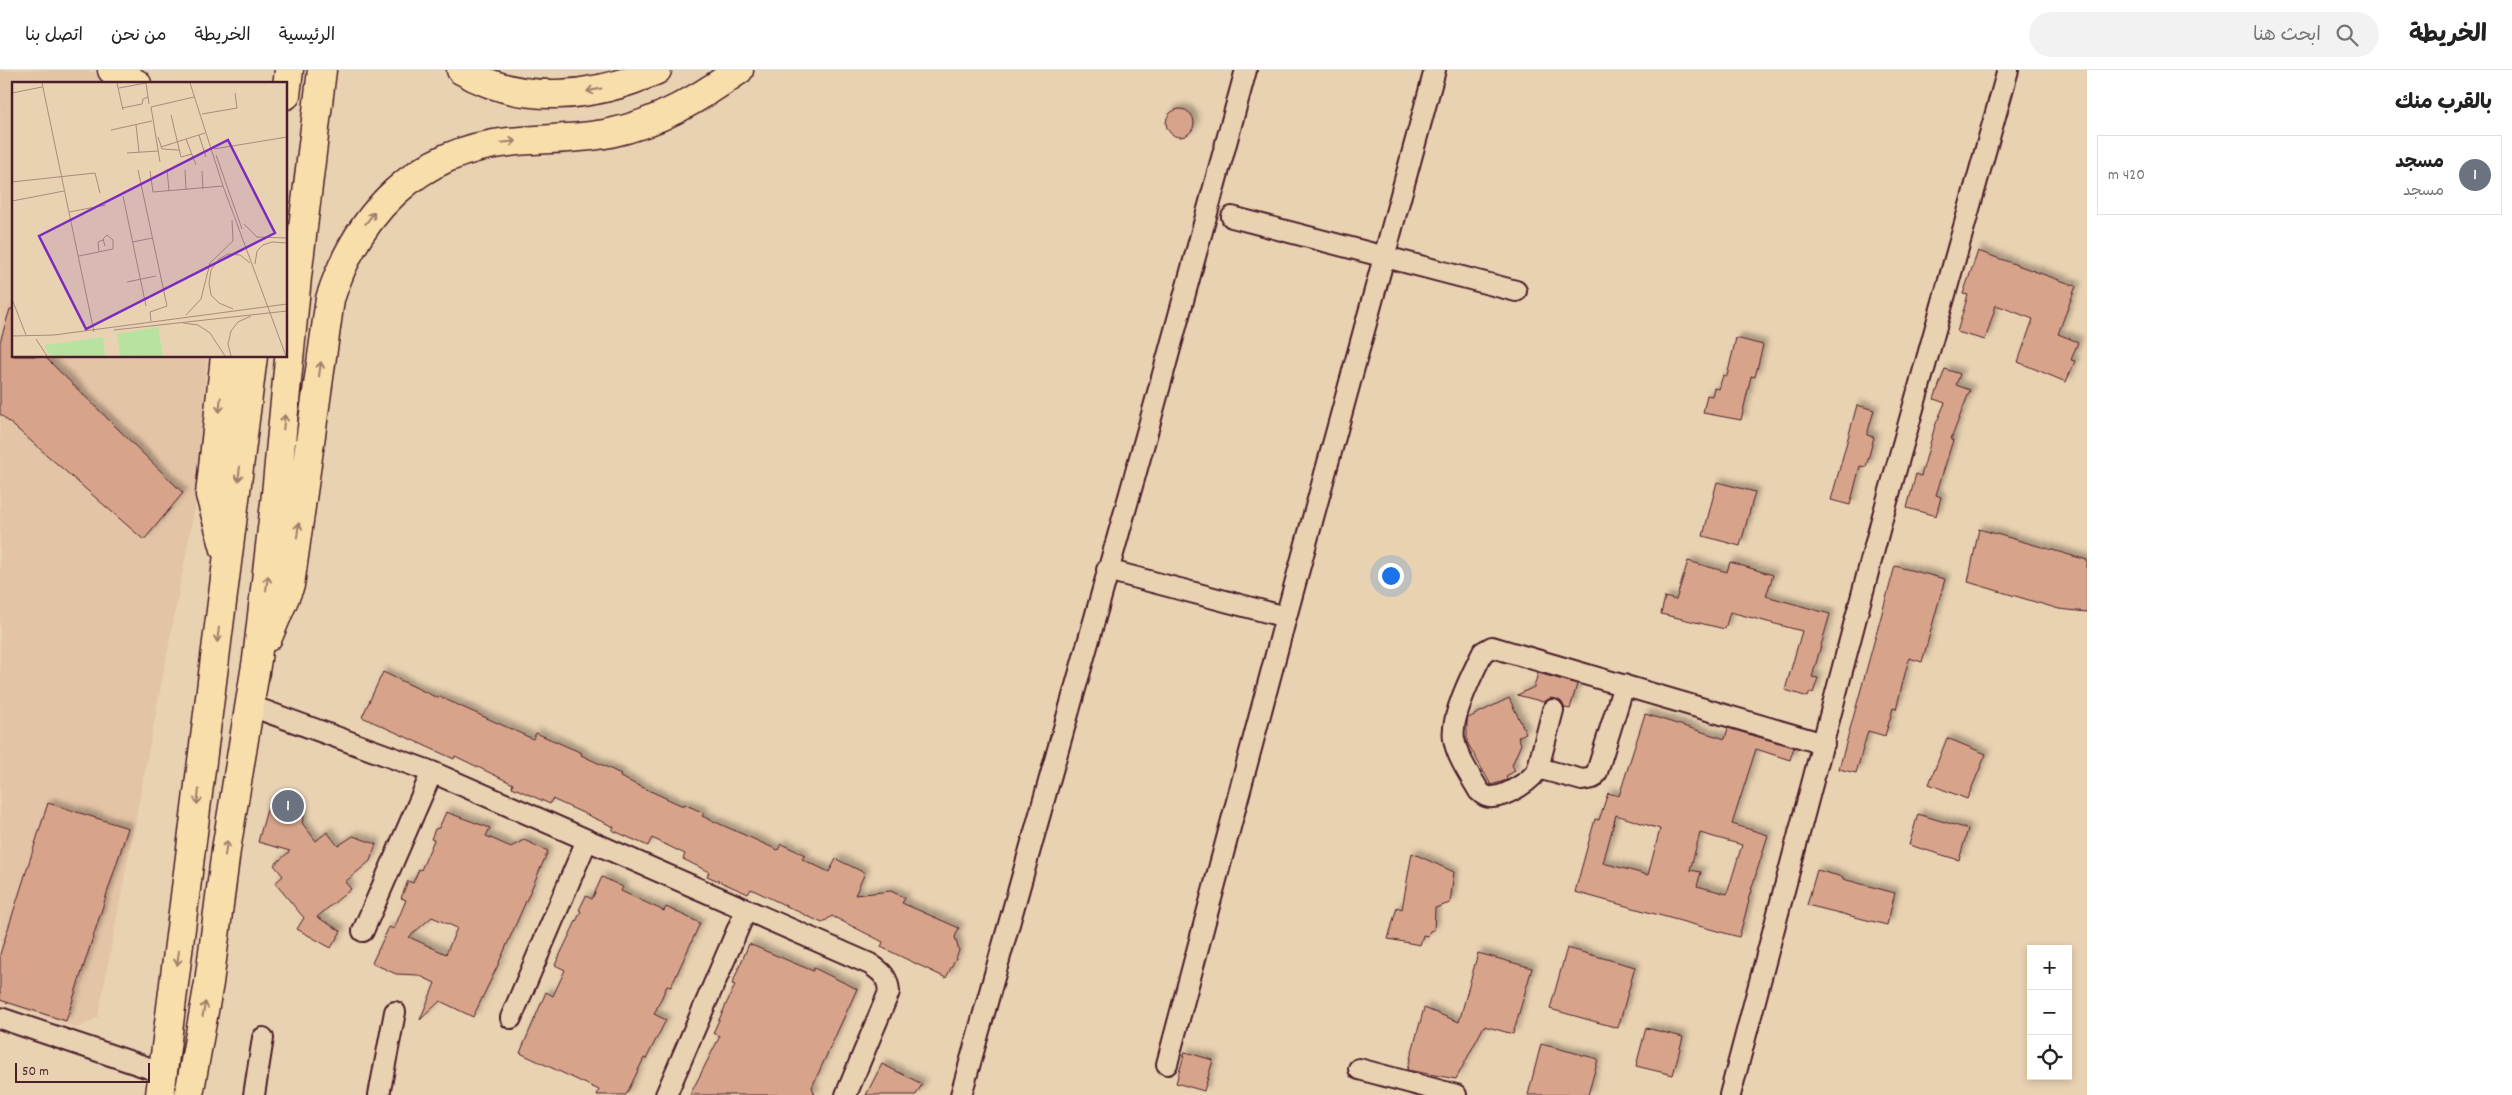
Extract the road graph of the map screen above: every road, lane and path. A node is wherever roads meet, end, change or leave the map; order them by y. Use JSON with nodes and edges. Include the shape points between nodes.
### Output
{"nodes":[{"id":1,"x":112,"y":70,"type":"edge"},
{"id":2,"x":322,"y":70,"type":"edge"},
{"id":3,"x":461,"y":70,"type":"edge"},
{"id":4,"x":657,"y":70,"type":"edge"},
{"id":5,"x":739,"y":70,"type":"edge"},
{"id":6,"x":1246,"y":70,"type":"edge"},
{"id":7,"x":1435,"y":70,"type":"edge"},
{"id":8,"x":2008,"y":70,"type":"edge"},
{"id":9,"x":133,"y":82,"type":"edge"},
{"id":10,"x":1232,"y":217,"type":"dead end"},
{"id":11,"x":1384,"y":256,"type":"junction"},
{"id":12,"x":1516,"y":291,"type":"dead end"},
{"id":13,"x":225,"y":358,"type":"edge"},
{"id":14,"x":254,"y":358,"type":"edge"},
{"id":15,"x":228,"y":559,"type":"junction"},
{"id":16,"x":1107,"y":570,"type":"junction"},
{"id":17,"x":1286,"y":616,"type":"junction"},
{"id":18,"x":257,"y":659,"type":"junction"},
{"id":19,"x":1624,"y":685,"type":"junction"},
{"id":20,"x":251,"y":706,"type":"junction"},
{"id":21,"x":1553,"y":710,"type":"dead end"},
{"id":22,"x":1824,"y":744,"type":"junction"},
{"id":23,"x":1538,"y":768,"type":"junction"},
{"id":24,"x":432,"y":772,"type":"junction"},
{"id":25,"x":587,"y":840,"type":"junction"},
{"id":26,"x":746,"y":910,"type":"junction"},
{"id":27,"x":364,"y":931,"type":"dead end"},
{"id":28,"x":395,"y":1012,"type":"dead end"},
{"id":29,"x":0,"y":1018,"type":"edge"},
{"id":30,"x":511,"y":1018,"type":"dead end"},
{"id":31,"x":263,"y":1038,"type":"dead end"},
{"id":32,"x":1168,"y":1064,"type":"dead end"},
{"id":33,"x":1359,"y":1069,"type":"dead end"},
{"id":34,"x":162,"y":1084,"type":"edge"},
{"id":35,"x":189,"y":1095,"type":"edge"},
{"id":36,"x":254,"y":1095,"type":"edge"},
{"id":37,"x":380,"y":1095,"type":"edge"},
{"id":38,"x":666,"y":1095,"type":"edge"},
{"id":39,"x":846,"y":1095,"type":"edge"},
{"id":40,"x":961,"y":1095,"type":"edge"},
{"id":41,"x":1456,"y":1095,"type":"edge"},
{"id":42,"x":1730,"y":1095,"type":"edge"}],
"edges":[{"from":1,"to":9,"type":"highway"},
{"from":18,"to":2,"type":"highway","one_way":true},
{"from":4,"to":3,"type":"highway","one_way":true,"via":[[605,88],[560,95],[503,88]]},
{"from":18,"to":5,"type":"highway","one_way":true,"via":[[279,616],[290,585],[330,299],[347,255],[370,218],[400,186],[456,154],[486,145],[585,137],[636,126],[681,107]]},
{"from":6,"to":16,"type":"street"},
{"from":7,"to":11,"type":"street"},
{"from":8,"to":22,"type":"street","via":[[1882,519]]},
{"from":10,"to":11,"type":"street"},
{"from":11,"to":12,"type":"street"},
{"from":11,"to":17,"type":"street"},
{"from":13,"to":15,"type":"highway","one_way":true,"via":[[210,495]]},
{"from":14,"to":15,"type":"highway","one_way":true},
{"from":15,"to":34,"type":"highway","one_way":true},
{"from":16,"to":17,"type":"street"},
{"from":16,"to":40,"type":"street"},
{"from":17,"to":32,"type":"street"},
{"from":18,"to":20,"type":"highway"},
{"from":19,"to":22,"type":"street"},
{"from":19,"to":23,"type":"street","via":[[1593,778],[1582,780]]},
{"from":19,"to":23,"type":"street","via":[[1497,647],[1483,652],[1455,724],[1454,737],[1459,753],[1478,791],[1489,797],[1530,780]]},
{"from":20,"to":24,"type":"street"},
{"from":35,"to":20,"type":"highway","one_way":true},
{"from":21,"to":23,"type":"street"},
{"from":22,"to":42,"type":"street"},
{"from":24,"to":25,"type":"street"},
{"from":24,"to":27,"type":"street"},
{"from":25,"to":26,"type":"street"},
{"from":25,"to":30,"type":"street"},
{"from":26,"to":38,"type":"street"},
{"from":26,"to":39,"type":"street","via":[[870,964],[888,981],[885,1003]]},
{"from":28,"to":37,"type":"street"},
{"from":29,"to":34,"type":"street"},
{"from":31,"to":36,"type":"street"},
{"from":33,"to":41,"type":"street"}]}
